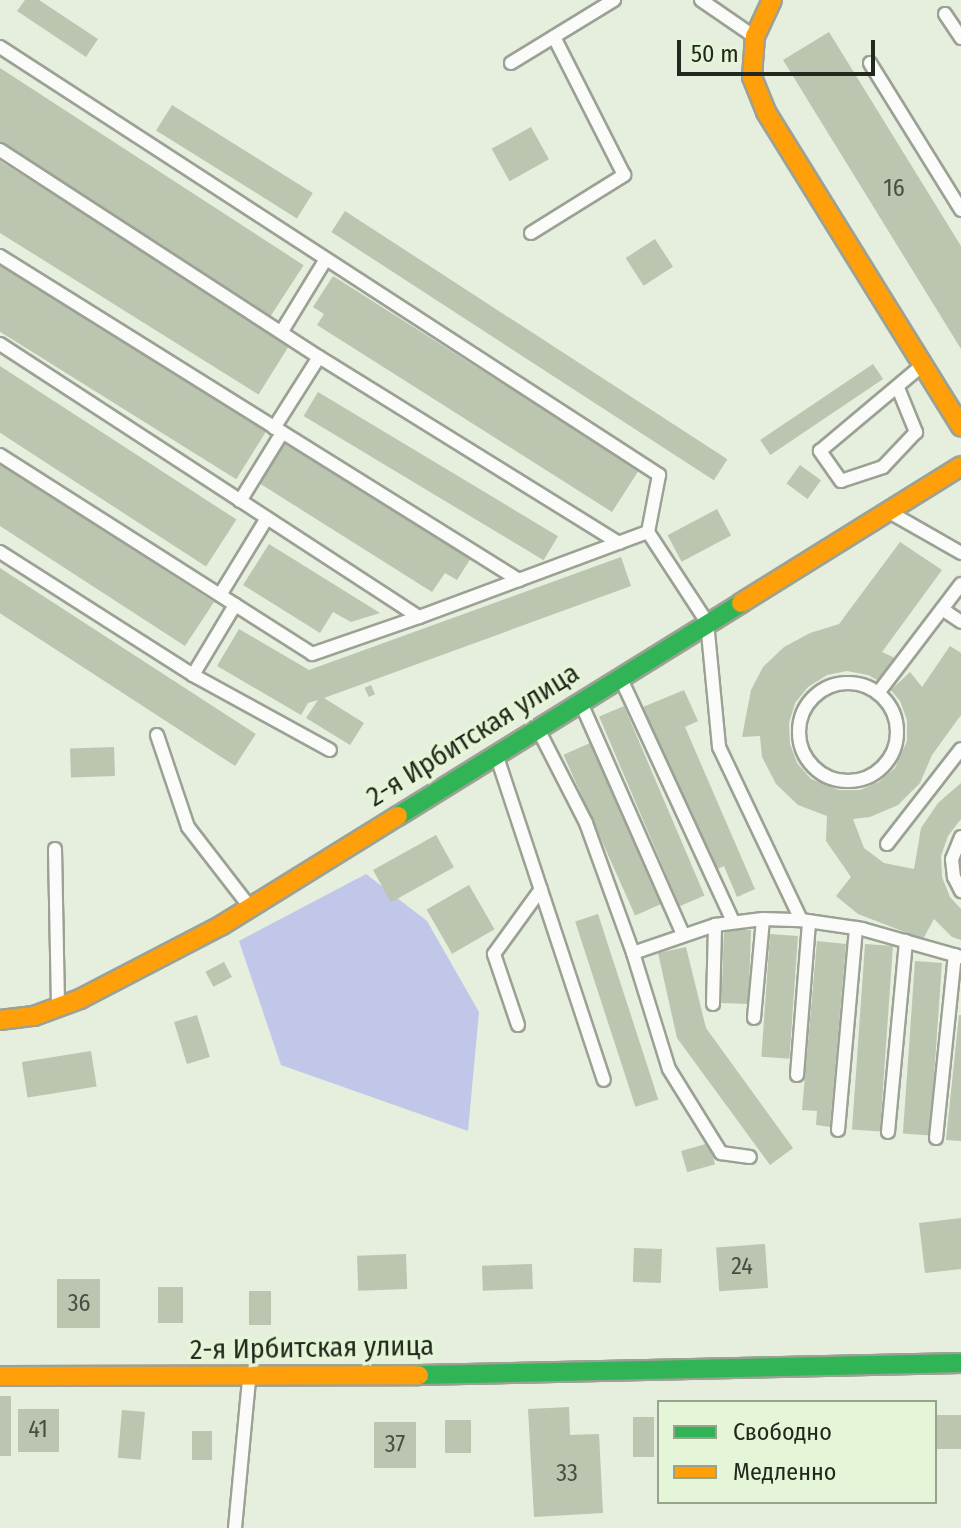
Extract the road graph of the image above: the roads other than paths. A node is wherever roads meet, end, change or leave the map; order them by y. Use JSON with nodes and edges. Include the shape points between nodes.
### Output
{"nodes":[{"id":1,"x":614,"y":0,"type":"edge"},
{"id":2,"x":701,"y":0,"type":"edge"},
{"id":3,"x":772,"y":0,"type":"edge"},
{"id":4,"x":945,"y":14,"type":"dead end"},
{"id":5,"x":755,"y":36,"type":"junction"},
{"id":6,"x":554,"y":37,"type":"junction"},
{"id":7,"x":961,"y":38,"type":"edge"},
{"id":8,"x":0,"y":47,"type":"edge"},
{"id":9,"x":511,"y":63,"type":"dead end"},
{"id":10,"x":870,"y":63,"type":"dead end"},
{"id":11,"x":0,"y":150,"type":"edge"},
{"id":12,"x":961,"y":210,"type":"edge"},
{"id":13,"x":531,"y":233,"type":"dead end"},
{"id":14,"x":0,"y":256,"type":"edge"},
{"id":15,"x":326,"y":259,"type":"junction"},
{"id":16,"x":282,"y":331,"type":"junction"},
{"id":17,"x":0,"y":344,"type":"edge"},
{"id":18,"x":319,"y":357,"type":"junction"},
{"id":19,"x":922,"y":365,"type":"junction"},
{"id":20,"x":898,"y":388,"type":"junction"},
{"id":21,"x":961,"y":426,"type":"edge"},
{"id":22,"x":278,"y":431,"type":"junction"},
{"id":23,"x":0,"y":455,"type":"edge"},
{"id":24,"x":961,"y":466,"type":"edge"},
{"id":25,"x":240,"y":501,"type":"junction"},
{"id":26,"x":887,"y":511,"type":"junction"},
{"id":27,"x":267,"y":518,"type":"junction"},
{"id":28,"x":648,"y":532,"type":"junction"},
{"id":29,"x":619,"y":543,"type":"junction"},
{"id":30,"x":0,"y":552,"type":"edge"},
{"id":31,"x":961,"y":553,"type":"edge"},
{"id":32,"x":519,"y":580,"type":"junction"},
{"id":33,"x":961,"y":584,"type":"edge"},
{"id":34,"x":220,"y":595,"type":"junction"},
{"id":35,"x":235,"y":605,"type":"junction"},
{"id":36,"x":942,"y":609,"type":"junction"},
{"id":37,"x":419,"y":617,"type":"junction"},
{"id":38,"x":707,"y":622,"type":"junction"},
{"id":39,"x":961,"y":622,"type":"edge"},
{"id":40,"x":193,"y":675,"type":"junction"},
{"id":41,"x":620,"y":677,"type":"junction"},
{"id":42,"x":878,"y":693,"type":"junction"},
{"id":43,"x":580,"y":701,"type":"junction"},
{"id":44,"x":538,"y":728,"type":"junction"},
{"id":45,"x":157,"y":735,"type":"dead end"},
{"id":46,"x":961,"y":749,"type":"edge"},
{"id":47,"x":330,"y":750,"type":"dead end"},
{"id":48,"x":496,"y":754,"type":"junction"},
{"id":49,"x":961,"y":837,"type":"edge"},
{"id":50,"x":887,"y":844,"type":"dead end"},
{"id":51,"x":55,"y":849,"type":"dead end"},
{"id":52,"x":541,"y":889,"type":"junction"},
{"id":53,"x":961,"y":891,"type":"edge"},
{"id":54,"x":250,"y":907,"type":"junction"},
{"id":55,"x":763,"y":919,"type":"junction"},
{"id":56,"x":805,"y":920,"type":"junction"},
{"id":57,"x":733,"y":921,"type":"junction"},
{"id":58,"x":715,"y":925,"type":"junction"},
{"id":59,"x":856,"y":928,"type":"junction"},
{"id":60,"x":683,"y":934,"type":"junction"},
{"id":61,"x":906,"y":941,"type":"junction"},
{"id":62,"x":633,"y":953,"type":"junction"},
{"id":63,"x":958,"y":956,"type":"edge"},
{"id":64,"x":713,"y":1004,"type":"dead end"},
{"id":65,"x":58,"y":1007,"type":"junction"},
{"id":66,"x":754,"y":1018,"type":"dead end"},
{"id":67,"x":0,"y":1020,"type":"edge"},
{"id":68,"x":518,"y":1025,"type":"dead end"},
{"id":69,"x":797,"y":1075,"type":"dead end"},
{"id":70,"x":604,"y":1080,"type":"dead end"},
{"id":71,"x":838,"y":1130,"type":"dead end"},
{"id":72,"x":888,"y":1132,"type":"dead end"},
{"id":73,"x":936,"y":1138,"type":"dead end"},
{"id":74,"x":750,"y":1157,"type":"dead end"},
{"id":75,"x":961,"y":1363,"type":"edge"},
{"id":76,"x":0,"y":1376,"type":"edge"},
{"id":77,"x":249,"y":1377,"type":"junction"},
{"id":78,"x":235,"y":1528,"type":"edge"}],
"edges":[{"from":1,"to":6,"type":"lane"},
{"from":2,"to":5,"type":"lane"},
{"from":3,"to":5,"type":"street"},
{"from":4,"to":7,"type":"lane"},
{"from":5,"to":19,"type":"street","via":[[752,77],[766,112]]},
{"from":6,"to":9,"type":"lane"},
{"from":6,"to":13,"type":"lane","via":[[624,175]]},
{"from":8,"to":15,"type":"lane"},
{"from":10,"to":12,"type":"lane"},
{"from":11,"to":16,"type":"lane"},
{"from":14,"to":22,"type":"lane"},
{"from":15,"to":16,"type":"lane"},
{"from":15,"to":28,"type":"lane","via":[[659,475]]},
{"from":16,"to":18,"type":"lane"},
{"from":17,"to":25,"type":"lane"},
{"from":18,"to":22,"type":"lane"},
{"from":18,"to":29,"type":"lane"},
{"from":19,"to":20,"type":"lane"},
{"from":19,"to":21,"type":"street"},
{"from":20,"to":20,"type":"lane","via":[[820,451],[841,481],[883,467],[916,432]]},
{"from":22,"to":25,"type":"lane"},
{"from":22,"to":32,"type":"lane"},
{"from":23,"to":34,"type":"lane"},
{"from":24,"to":26,"type":"street","name":"2-я Ирбитская улица"},
{"from":25,"to":27,"type":"lane"},
{"from":26,"to":31,"type":"lane"},
{"from":26,"to":38,"type":"street","name":"2-я Ирбитская улица"},
{"from":27,"to":34,"type":"lane"},
{"from":27,"to":37,"type":"lane"},
{"from":28,"to":29,"type":"lane"},
{"from":28,"to":38,"type":"lane"},
{"from":29,"to":32,"type":"lane"},
{"from":30,"to":40,"type":"lane"},
{"from":32,"to":37,"type":"lane"},
{"from":33,"to":36,"type":"lane"},
{"from":34,"to":35,"type":"lane"},
{"from":35,"to":37,"type":"lane","via":[[312,654]]},
{"from":35,"to":40,"type":"lane"},
{"from":36,"to":39,"type":"lane"},
{"from":36,"to":42,"type":"lane"},
{"from":38,"to":41,"type":"street","name":"2-я Ирбитская улица"},
{"from":38,"to":56,"type":"lane","via":[[719,747]]},
{"from":40,"to":47,"type":"lane"},
{"from":41,"to":43,"type":"street","name":"2-я Ирбитская улица"},
{"from":41,"to":57,"type":"lane"},
{"from":42,"to":42,"type":"lane","via":[[844,683],[813,697],[803,711],[800,744],[820,772],[847,781],[864,778],[890,757],[896,719]]},
{"from":43,"to":44,"type":"street","name":"2-я Ирбитская улица"},
{"from":43,"to":60,"type":"lane"},
{"from":44,"to":48,"type":"street","name":"2-я Ирбитская улица"},
{"from":44,"to":62,"type":"lane","via":[[586,823]]},
{"from":45,"to":54,"type":"lane","via":[[188,827]]},
{"from":46,"to":50,"type":"lane"},
{"from":48,"to":52,"type":"lane"},
{"from":48,"to":54,"type":"street","name":"2-я Ирбитская улица"},
{"from":49,"to":53,"type":"lane","via":[[952,859]]},
{"from":51,"to":65,"type":"lane"},
{"from":52,"to":68,"type":"lane","via":[[494,954]]},
{"from":52,"to":70,"type":"lane"},
{"from":54,"to":65,"type":"street","name":"2-я Ирбитская улица"},
{"from":55,"to":56,"type":"lane"},
{"from":55,"to":57,"type":"lane"},
{"from":55,"to":66,"type":"lane"},
{"from":56,"to":59,"type":"lane"},
{"from":56,"to":69,"type":"lane"},
{"from":57,"to":58,"type":"lane"},
{"from":58,"to":60,"type":"lane"},
{"from":58,"to":64,"type":"lane"},
{"from":59,"to":61,"type":"lane"},
{"from":59,"to":71,"type":"lane"},
{"from":60,"to":62,"type":"lane"},
{"from":61,"to":63,"type":"lane"},
{"from":61,"to":72,"type":"lane"},
{"from":62,"to":74,"type":"lane","via":[[669,1069],[721,1153]]},
{"from":63,"to":73,"type":"lane"},
{"from":65,"to":67,"type":"street","name":"2-я Ирбитская улица"},
{"from":75,"to":77,"type":"street","name":"2-я Ирбитская улица"},
{"from":76,"to":77,"type":"street","name":"2-я Ирбитская улица"},
{"from":77,"to":78,"type":"lane"}]}
